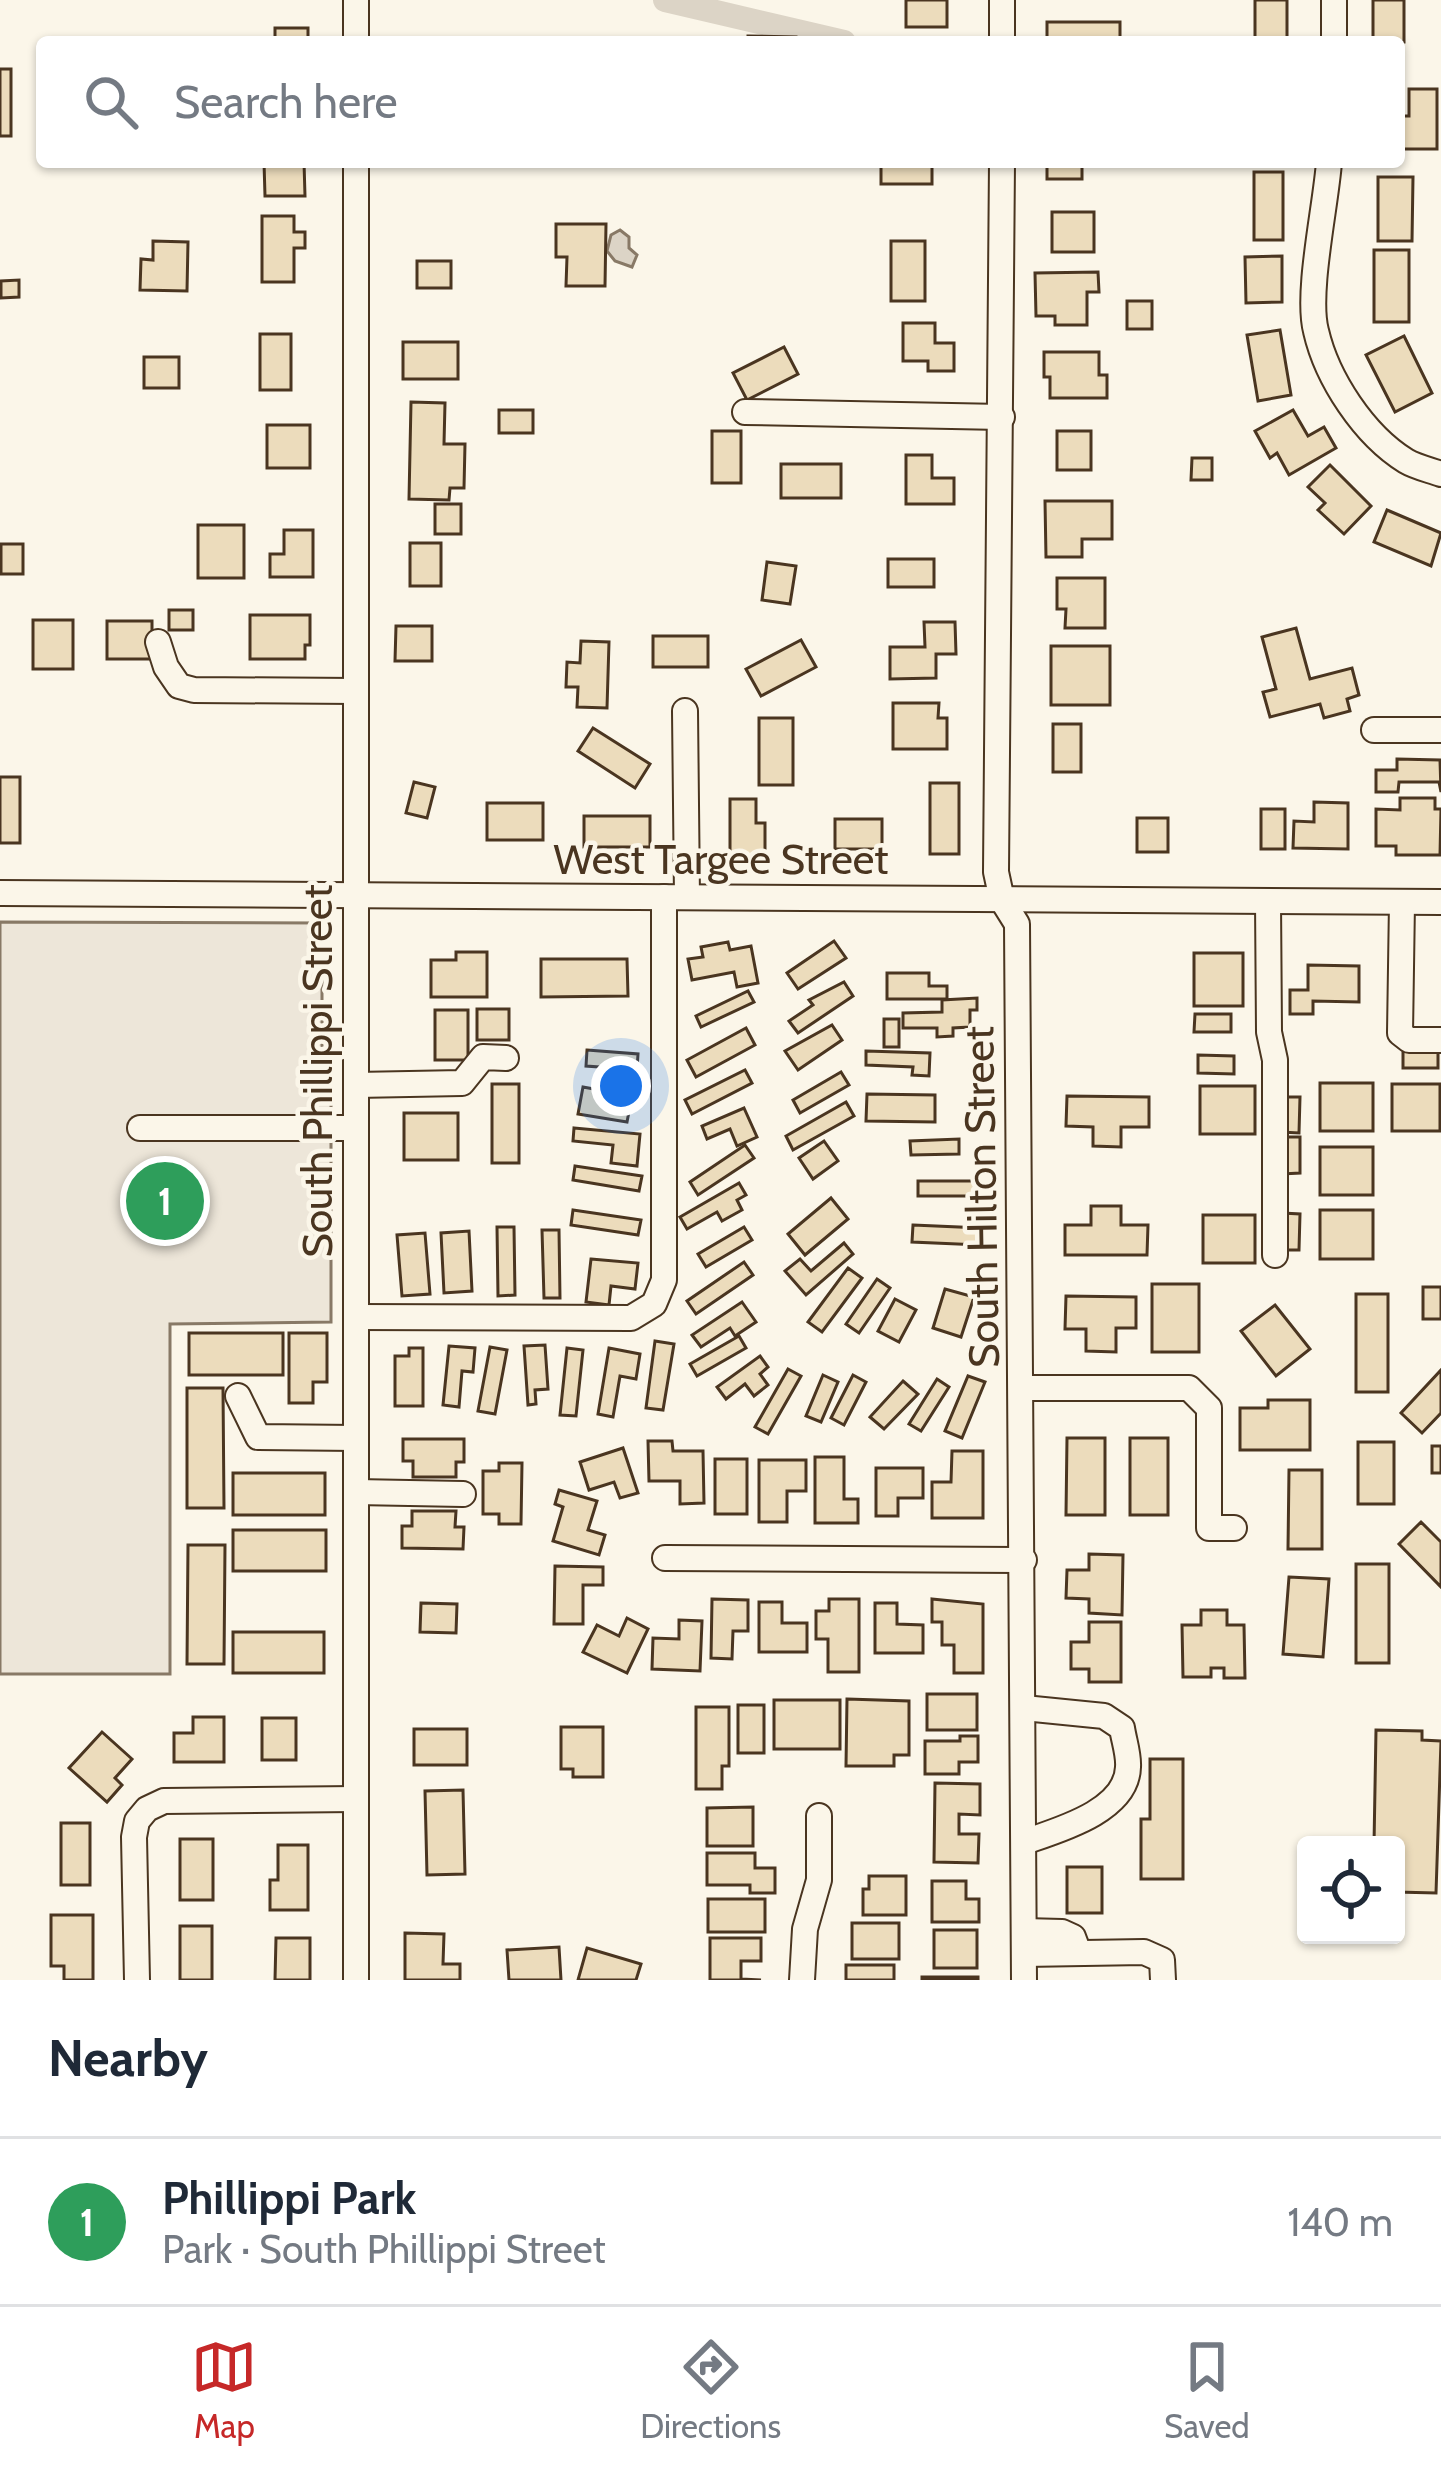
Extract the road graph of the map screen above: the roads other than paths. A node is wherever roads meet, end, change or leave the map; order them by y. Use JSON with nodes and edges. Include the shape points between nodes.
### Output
{"nodes":[{"id":1,"x":356,"y":0,"type":"edge"},
{"id":2,"x":1002,"y":0,"type":"edge"},
{"id":3,"x":1334,"y":0,"type":"edge"},
{"id":4,"x":356,"y":36,"type":"edge"},
{"id":5,"x":1002,"y":36,"type":"edge"},
{"id":6,"x":1334,"y":36,"type":"edge"},
{"id":7,"x":356,"y":168,"type":"edge"},
{"id":8,"x":1002,"y":168,"type":"edge"},
{"id":9,"x":1328,"y":168,"type":"edge"},
{"id":10,"x":745,"y":412,"type":"dead end"},
{"id":11,"x":1002,"y":417,"type":"junction"},
{"id":12,"x":1441,"y":474,"type":"edge"},
{"id":13,"x":158,"y":642,"type":"dead end"},
{"id":14,"x":356,"y":691,"type":"junction"},
{"id":15,"x":685,"y":711,"type":"dead end"},
{"id":16,"x":1374,"y":730,"type":"dead end"},
{"id":17,"x":1441,"y":730,"type":"edge"},
{"id":18,"x":0,"y":893,"type":"edge"},
{"id":19,"x":356,"y":896,"type":"junction"},
{"id":20,"x":676,"y":897,"type":"junction"},
{"id":21,"x":1002,"y":900,"type":"junction"},
{"id":22,"x":1268,"y":901,"type":"junction"},
{"id":23,"x":1402,"y":902,"type":"junction"},
{"id":24,"x":1441,"y":902,"type":"edge"},
{"id":25,"x":1441,"y":1040,"type":"edge"},
{"id":26,"x":506,"y":1058,"type":"dead end"},
{"id":27,"x":356,"y":1085,"type":"junction"},
{"id":28,"x":140,"y":1128,"type":"dead end"},
{"id":29,"x":356,"y":1128,"type":"junction"},
{"id":30,"x":1275,"y":1255,"type":"dead end"},
{"id":31,"x":356,"y":1317,"type":"junction"},
{"id":32,"x":1022,"y":1388,"type":"junction"},
{"id":33,"x":238,"y":1396,"type":"dead end"},
{"id":34,"x":356,"y":1438,"type":"junction"},
{"id":35,"x":356,"y":1492,"type":"junction"},
{"id":36,"x":464,"y":1494,"type":"dead end"},
{"id":37,"x":1234,"y":1528,"type":"dead end"},
{"id":38,"x":665,"y":1558,"type":"dead end"},
{"id":39,"x":1024,"y":1560,"type":"junction"},
{"id":40,"x":1024,"y":1708,"type":"junction"},
{"id":41,"x":356,"y":1798,"type":"junction"},
{"id":42,"x":820,"y":1816,"type":"dead end"},
{"id":43,"x":1024,"y":1842,"type":"junction"},
{"id":44,"x":1024,"y":1942,"type":"junction"},
{"id":45,"x":137,"y":1980,"type":"edge"},
{"id":46,"x":356,"y":1980,"type":"edge"},
{"id":47,"x":802,"y":1980,"type":"edge"},
{"id":48,"x":1024,"y":1980,"type":"edge"},
{"id":49,"x":1163,"y":1980,"type":"edge"}],
"edges":[{"from":1,"to":4,"type":"street"},
{"from":2,"to":5,"type":"street"},
{"from":3,"to":6,"type":"street"},
{"from":7,"to":14,"type":"street","name":"South Phillippi Street"},
{"from":8,"to":11,"type":"street","name":"South Hilton Street"},
{"from":9,"to":12,"type":"street","via":[[1315,329],[1342,393],[1376,436],[1407,462]]},
{"from":10,"to":11,"type":"street"},
{"from":11,"to":21,"type":"street","name":"South Hilton Street"},
{"from":13,"to":14,"type":"street","via":[[179,686]]},
{"from":14,"to":19,"type":"street","name":"South Phillippi Street"},
{"from":15,"to":20,"type":"street"},
{"from":16,"to":17,"type":"street"},
{"from":18,"to":19,"type":"street","name":"West Targee Street"},
{"from":19,"to":20,"type":"street","name":"West Targee Street"},
{"from":19,"to":27,"type":"street","name":"South Phillippi Street"},
{"from":20,"to":21,"type":"street","name":"West Targee Street"},
{"from":20,"to":31,"type":"street","via":[[664,1280],[654,1304],[631,1318]]},
{"from":21,"to":22,"type":"street","name":"West Targee Street"},
{"from":21,"to":32,"type":"street","name":"South Hilton Street","via":[[1017,924]]},
{"from":22,"to":23,"type":"street","name":"West Targee Street"},
{"from":22,"to":30,"type":"street"},
{"from":23,"to":24,"type":"street","name":"West Targee Street"},
{"from":23,"to":25,"type":"street","via":[[1400,1033]]},
{"from":26,"to":27,"type":"street","via":[[483,1058],[462,1084]]},
{"from":27,"to":29,"type":"street","name":"South Phillippi Street"},
{"from":28,"to":29,"type":"street"},
{"from":29,"to":31,"type":"street","name":"South Phillippi Street"},
{"from":31,"to":34,"type":"street","name":"South Phillippi Street"},
{"from":32,"to":37,"type":"street","via":[[1189,1388],[1209,1408],[1209,1528]]},
{"from":32,"to":39,"type":"street","name":"South Hilton Street"},
{"from":33,"to":34,"type":"street","via":[[258,1437]]},
{"from":34,"to":35,"type":"street","name":"South Phillippi Street"},
{"from":35,"to":36,"type":"street"},
{"from":35,"to":41,"type":"street","name":"South Phillippi Street"},
{"from":38,"to":39,"type":"street"},
{"from":39,"to":40,"type":"street","name":"South Hilton Street"},
{"from":40,"to":43,"type":"street","name":"South Hilton Street"},
{"from":40,"to":43,"type":"street","via":[[1104,1716],[1122,1729],[1129,1770],[1117,1798]]},
{"from":41,"to":45,"type":"street","via":[[181,1799],[147,1809],[134,1838]]},
{"from":41,"to":46,"type":"street","name":"South Phillippi Street"},
{"from":42,"to":47,"type":"street"},
{"from":43,"to":44,"type":"street","name":"South Hilton Street"},
{"from":44,"to":48,"type":"street","name":"South Hilton Street"},
{"from":44,"to":49,"type":"street","via":[[1062,1932],[1079,1953],[1144,1952],[1162,1960]]}]}
